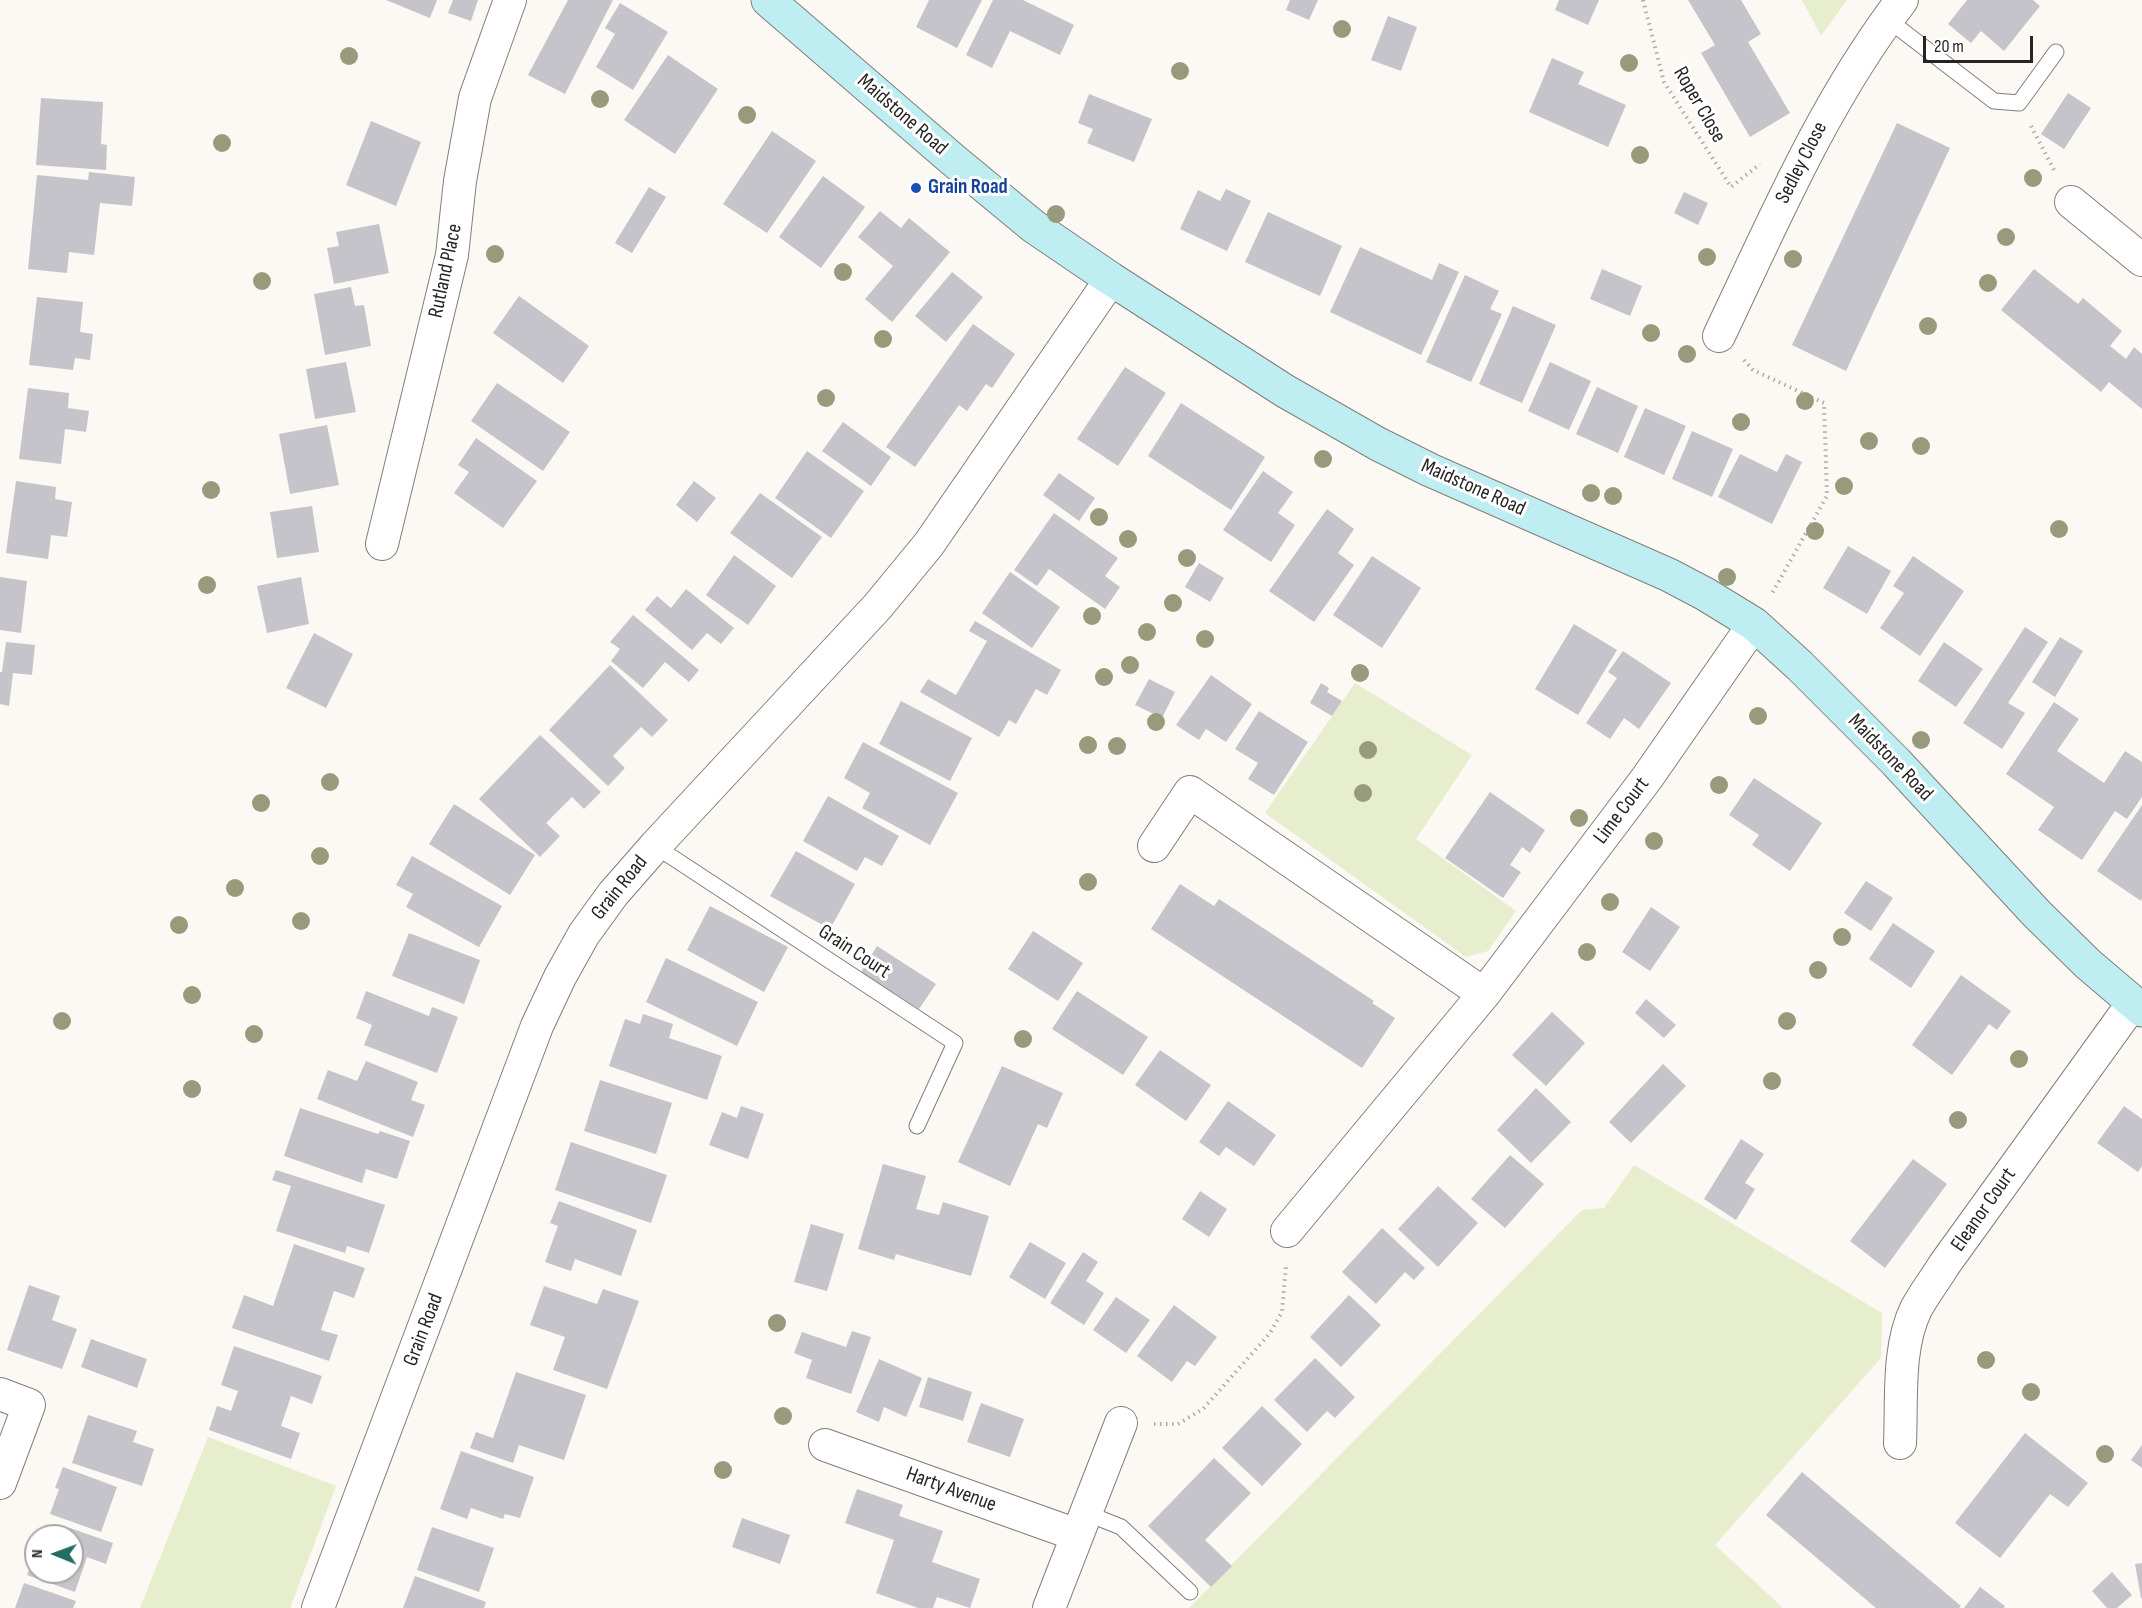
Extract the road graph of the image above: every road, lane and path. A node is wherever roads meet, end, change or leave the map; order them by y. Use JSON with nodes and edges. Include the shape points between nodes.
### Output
{"nodes":[{"id":1,"x":510,"y":0,"type":"edge"},
{"id":2,"x":768,"y":0,"type":"edge"},
{"id":3,"x":1643,"y":0,"type":"edge"},
{"id":4,"x":1895,"y":10,"type":"edge"},
{"id":5,"x":2056,"y":52,"type":"dead end"},
{"id":6,"x":2019,"y":103,"type":"junction"},
{"id":7,"x":1731,"y":187,"type":"dead end"},
{"id":8,"x":2070,"y":202,"type":"joint"},
{"id":9,"x":2142,"y":260,"type":"edge"},
{"id":10,"x":1111,"y":279,"type":"junction"},
{"id":11,"x":1719,"y":336,"type":"joint"},
{"id":12,"x":382,"y":543,"type":"dead end"},
{"id":13,"x":1754,"y":624,"type":"junction"},
{"id":14,"x":655,"y":846,"type":"junction"},
{"id":15,"x":1154,"y":846,"type":"dead end"},
{"id":16,"x":1484,"y":994,"type":"junction"},
{"id":17,"x":2137,"y":1007,"type":"edge"},
{"id":18,"x":917,"y":1126,"type":"dead end"},
{"id":19,"x":1287,"y":1231,"type":"joint"},
{"id":20,"x":0,"y":1394,"type":"edge"},
{"id":21,"x":1121,"y":1423,"type":"joint"},
{"id":22,"x":1900,"y":1443,"type":"dead end"},
{"id":23,"x":825,"y":1445,"type":"dead end"},
{"id":24,"x":0,"y":1483,"type":"edge"},
{"id":25,"x":1081,"y":1524,"type":"junction"},
{"id":26,"x":1190,"y":1592,"type":"dead end"},
{"id":27,"x":318,"y":1608,"type":"edge"},
{"id":28,"x":1048,"y":1608,"type":"edge"}],
"edges":[{"from":1,"to":12,"type":"street","name":"Rutland Place","via":[[475,98],[452,255]]},
{"from":2,"to":10,"type":"street","name":"Maidstone Road","via":[[1034,226]]},
{"from":3,"to":7,"type":"path","name":"Roper Close","via":[[1664,82]]},
{"from":4,"to":6,"type":"lane","via":[[1994,101]]},
{"from":4,"to":11,"type":"street","name":"Sedley Close","via":[[1856,65],[1799,166]]},
{"from":5,"to":6,"type":"lane"},
{"from":6,"to":8,"type":"path"},
{"from":8,"to":9,"type":"street"},
{"from":10,"to":13,"type":"street","name":"Maidstone Road","via":[[1285,391],[1378,444],[1659,570]]},
{"from":10,"to":14,"type":"street","name":"Grain Road","via":[[929,544],[870,614]]},
{"from":11,"to":13,"type":"path","via":[[1754,370],[1824,403],[1827,496]]},
{"from":13,"to":16,"type":"street","name":"Lime Court","via":[[1647,778]]},
{"from":13,"to":17,"type":"street","name":"Maidstone Road","via":[[1896,762],[2037,914]]},
{"from":14,"to":18,"type":"lane","name":"Grain Court","via":[[955,1043]]},
{"from":14,"to":27,"type":"street","name":"Grain Road","via":[[584,934],[537,1026]]},
{"from":15,"to":16,"type":"street","via":[[1190,792]]},
{"from":16,"to":19,"type":"street","name":"Lime Court"},
{"from":17,"to":22,"type":"street","name":"Eleanor Court","via":[[1944,1265],[1916,1309],[1903,1361]]},
{"from":19,"to":21,"type":"path","via":[[1282,1312],[1270,1333],[1203,1409],[1178,1424]]},
{"from":20,"to":24,"type":"street","via":[[29,1405]]},
{"from":21,"to":25,"type":"street"},
{"from":23,"to":25,"type":"street","name":"Harty Avenue"},
{"from":25,"to":26,"type":"lane","via":[[1121,1527]]},
{"from":25,"to":28,"type":"street"}]}
